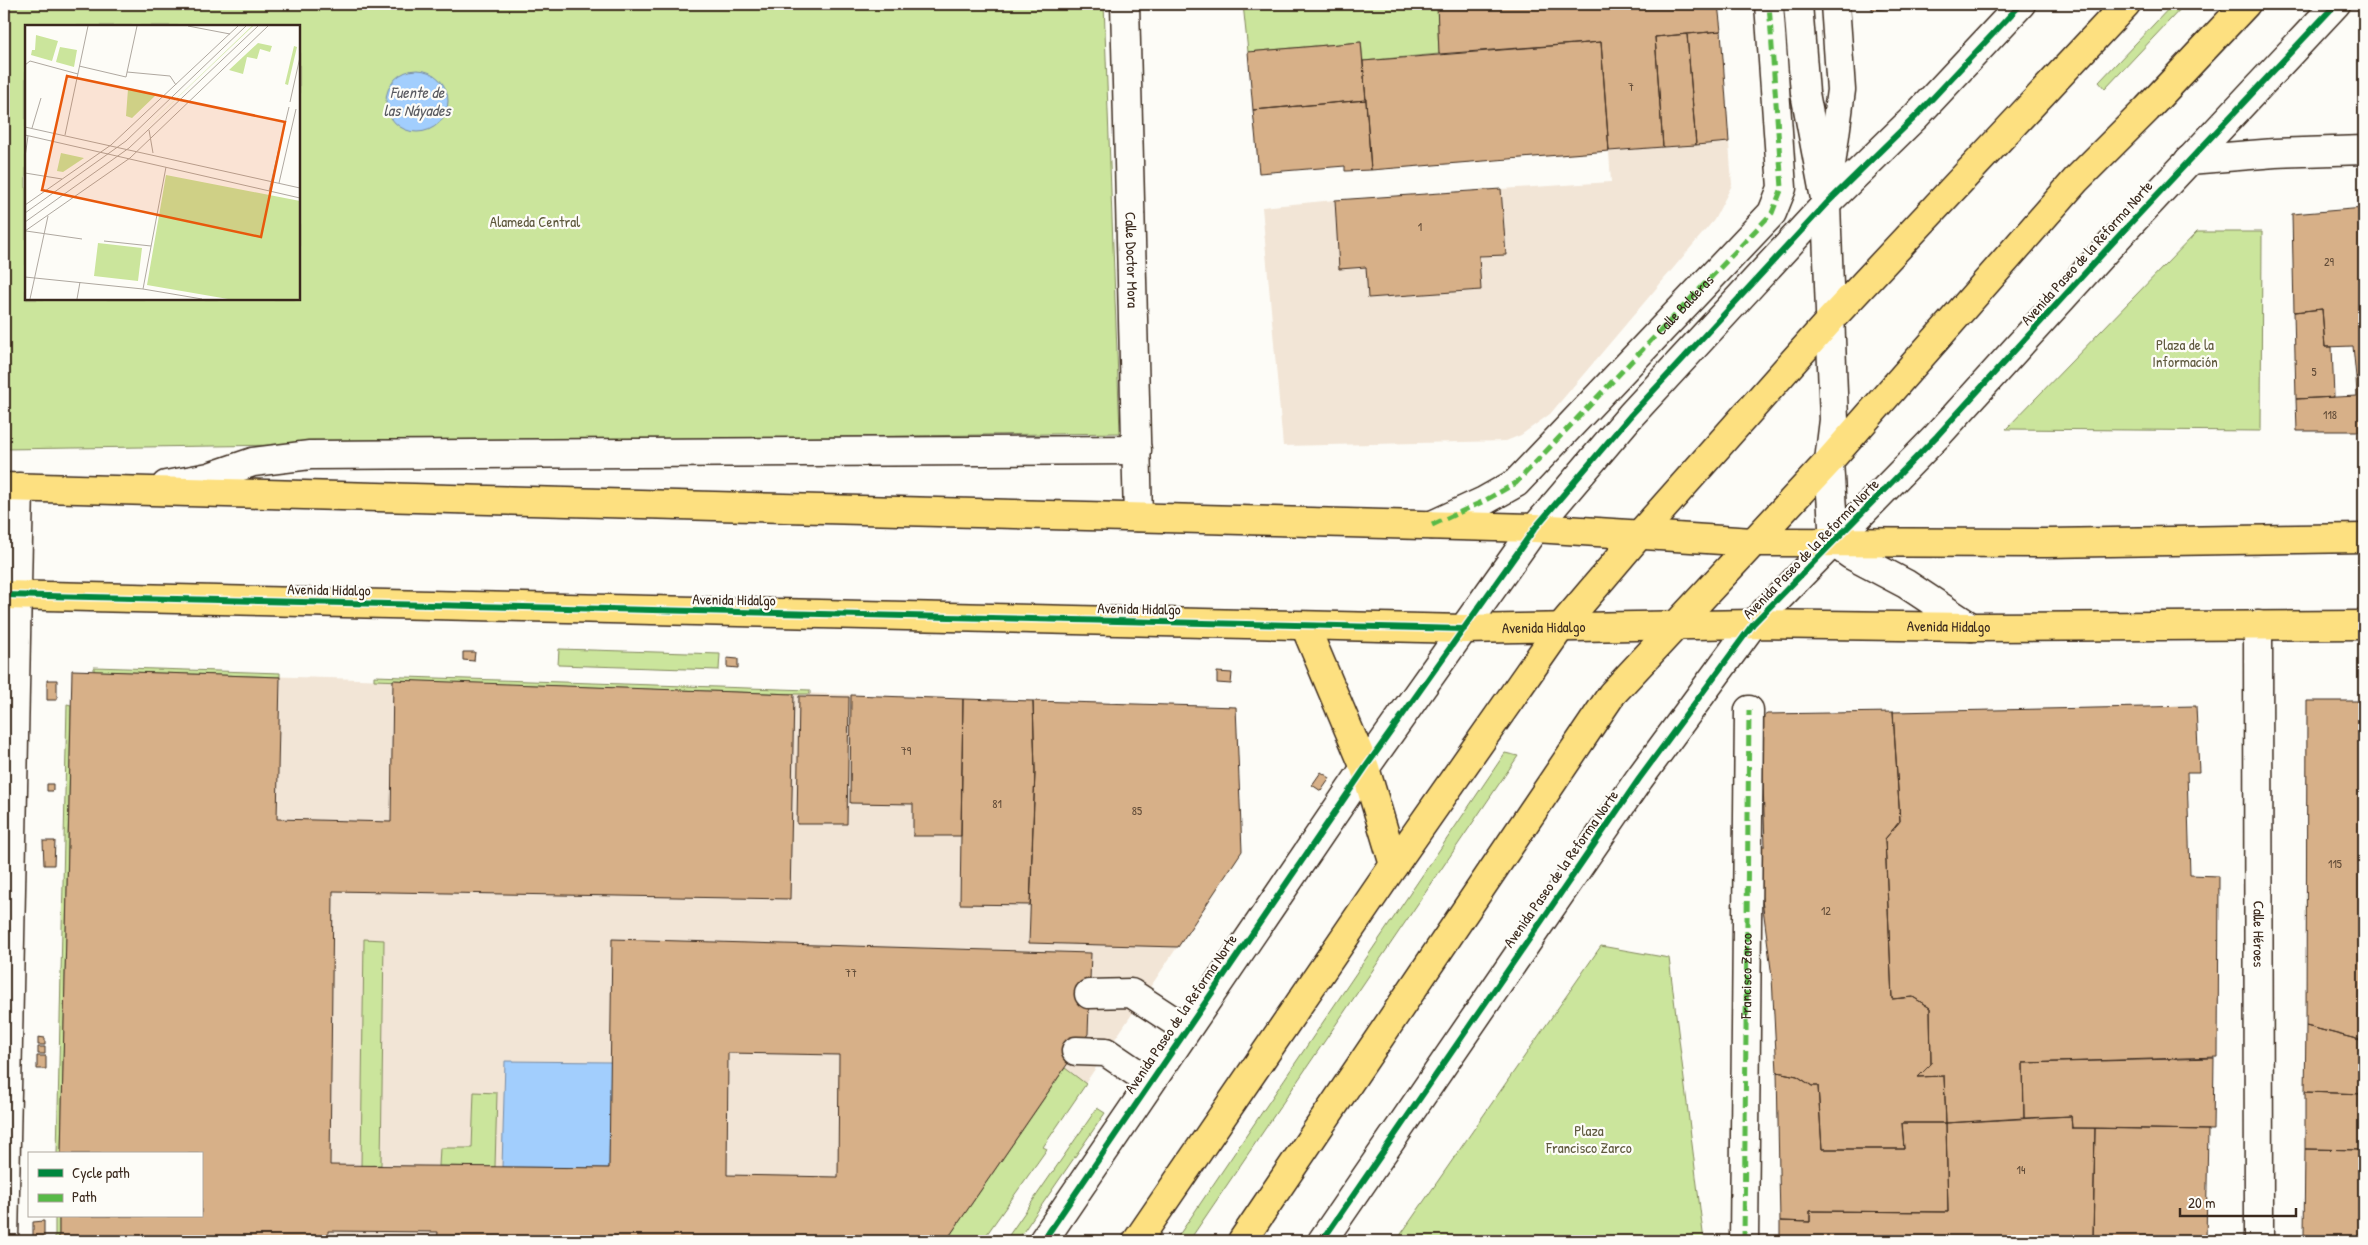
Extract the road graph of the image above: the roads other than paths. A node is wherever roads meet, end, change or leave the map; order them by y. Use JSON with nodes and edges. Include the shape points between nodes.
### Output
{"nodes":[{"id":1,"x":1125,"y":4,"type":"edge"},
{"id":2,"x":1769,"y":4,"type":"edge"},
{"id":3,"x":1798,"y":4,"type":"edge"},
{"id":4,"x":1835,"y":4,"type":"edge"},
{"id":5,"x":2021,"y":4,"type":"edge"},
{"id":6,"x":2126,"y":4,"type":"edge"},
{"id":7,"x":2246,"y":4,"type":"edge"},
{"id":8,"x":2336,"y":4,"type":"edge"},
{"id":9,"x":2364,"y":150,"type":"edge"},
{"id":10,"x":2189,"y":160,"type":"junction"},
{"id":11,"x":1826,"y":204,"type":"junction"},
{"id":12,"x":1830,"y":319,"type":"junction"},
{"id":13,"x":1137,"y":450,"type":"junction"},
{"id":14,"x":1829,"y":461,"type":"junction"},
{"id":15,"x":11,"y":487,"type":"edge"},
{"id":16,"x":138,"y":490,"type":"junction"},
{"id":17,"x":1138,"y":517,"type":"junction"},
{"id":18,"x":1432,"y":525,"type":"junction"},
{"id":19,"x":1535,"y":528,"type":"junction"},
{"id":20,"x":1640,"y":534,"type":"junction"},
{"id":21,"x":2364,"y":538,"type":"edge"},
{"id":22,"x":1754,"y":542,"type":"junction"},
{"id":23,"x":1834,"y":543,"type":"junction"},
{"id":24,"x":10,"y":595,"type":"edge"},
{"id":25,"x":1753,"y":624,"type":"junction"},
{"id":26,"x":2258,"y":625,"type":"junction"},
{"id":27,"x":2364,"y":625,"type":"edge"},
{"id":28,"x":1306,"y":626,"type":"junction"},
{"id":29,"x":1675,"y":626,"type":"junction"},
{"id":30,"x":1971,"y":627,"type":"junction"},
{"id":31,"x":1560,"y":628,"type":"junction"},
{"id":32,"x":1464,"y":629,"type":"junction"},
{"id":33,"x":1749,"y":710,"type":"dead end"},
{"id":34,"x":1364,"y":768,"type":"junction"},
{"id":35,"x":1394,"y":865,"type":"junction"},
{"id":36,"x":1089,"y":994,"type":"dead end"},
{"id":37,"x":1186,"y":1029,"type":"junction"},
{"id":38,"x":1076,"y":1051,"type":"dead end"},
{"id":39,"x":1150,"y":1082,"type":"junction"},
{"id":40,"x":5,"y":1106,"type":"edge"},
{"id":41,"x":4,"y":1241,"type":"edge"},
{"id":42,"x":1042,"y":1241,"type":"edge"},
{"id":43,"x":1137,"y":1241,"type":"edge"},
{"id":44,"x":1242,"y":1241,"type":"edge"},
{"id":45,"x":1322,"y":1241,"type":"edge"},
{"id":46,"x":1744,"y":1241,"type":"edge"},
{"id":47,"x":2259,"y":1241,"type":"edge"}],
"edges":[{"from":1,"to":13,"type":"street","name":"Calle Doctor Mora"},
{"from":2,"to":18,"type":"street","name":"Calle Balderas","via":[[1782,188],[1772,213],[1516,484]]},
{"from":3,"to":11,"type":"street","via":[[1805,93]]},
{"from":4,"to":11,"type":"street","via":[[1841,90]]},
{"from":5,"to":11,"type":"street","name":"Avenida Paseo de la Reforma Norte","via":[[1916,116]]},
{"from":6,"to":12,"type":"main road"},
{"from":7,"to":14,"type":"main road","via":[[2076,180]]},
{"from":8,"to":10,"type":"street","name":"Avenida Paseo de la Reforma Norte"},
{"from":9,"to":10,"type":"street"},
{"from":10,"to":23,"type":"street","name":"Avenida Paseo de la Reforma Norte","via":[[1938,436]]},
{"from":11,"to":12,"type":"street"},
{"from":11,"to":19,"type":"street","name":"Avenida Paseo de la Reforma Norte","via":[[1631,415]]},
{"from":12,"to":14,"type":"street","via":[[1834,420]]},
{"from":12,"to":20,"type":"main road"},
{"from":13,"to":16,"type":"street","via":[[310,455],[253,462],[209,477]]},
{"from":13,"to":17,"type":"street","name":"Calle Doctor Mora"},
{"from":14,"to":22,"type":"main road"},
{"from":14,"to":23,"type":"street"},
{"from":15,"to":16,"type":"main road"},
{"from":15,"to":24,"type":"street"},
{"from":16,"to":17,"type":"main road"},
{"from":17,"to":18,"type":"main road"},
{"from":18,"to":19,"type":"main road"},
{"from":19,"to":20,"type":"main road"},
{"from":19,"to":32,"type":"street","name":"Avenida Paseo de la Reforma Norte"},
{"from":20,"to":22,"type":"main road"},
{"from":20,"to":31,"type":"main road"},
{"from":21,"to":23,"type":"main road"},
{"from":22,"to":23,"type":"main road"},
{"from":22,"to":29,"type":"main road"},
{"from":23,"to":25,"type":"street","name":"Avenida Paseo de la Reforma Norte"},
{"from":23,"to":30,"type":"street","via":[[1906,584]]},
{"from":24,"to":28,"type":"main road","name":"Avenida Hidalgo"},
{"from":24,"to":40,"type":"street"},
{"from":25,"to":29,"type":"main road","name":"Avenida Hidalgo"},
{"from":25,"to":30,"type":"main road","name":"Avenida Hidalgo"},
{"from":25,"to":45,"type":"street","name":"Avenida Paseo de la Reforma Norte","via":[[1633,787]]},
{"from":26,"to":27,"type":"main road","name":"Avenida Hidalgo"},
{"from":26,"to":30,"type":"main road","name":"Avenida Hidalgo"},
{"from":26,"to":47,"type":"street","name":"Calle Héroes"},
{"from":28,"to":32,"type":"main road","name":"Avenida Hidalgo"},
{"from":28,"to":34,"type":"main road"},
{"from":29,"to":31,"type":"main road","name":"Avenida Hidalgo"},
{"from":29,"to":44,"type":"main road","via":[[1612,694],[1579,740]]},
{"from":31,"to":32,"type":"main road","name":"Avenida Hidalgo"},
{"from":31,"to":35,"type":"main road"},
{"from":32,"to":34,"type":"street","name":"Avenida Paseo de la Reforma Norte"},
{"from":33,"to":46,"type":"street","name":"Francisco Zarco"},
{"from":34,"to":35,"type":"main road"},
{"from":34,"to":37,"type":"street","name":"Avenida Paseo de la Reforma Norte"},
{"from":35,"to":43,"type":"main road"},
{"from":36,"to":37,"type":"street","via":[[1131,993]]},
{"from":37,"to":39,"type":"street","name":"Avenida Paseo de la Reforma Norte"},
{"from":38,"to":39,"type":"street","via":[[1106,1052]]},
{"from":39,"to":42,"type":"street","name":"Avenida Paseo de la Reforma Norte"},
{"from":40,"to":41,"type":"street"}]}
